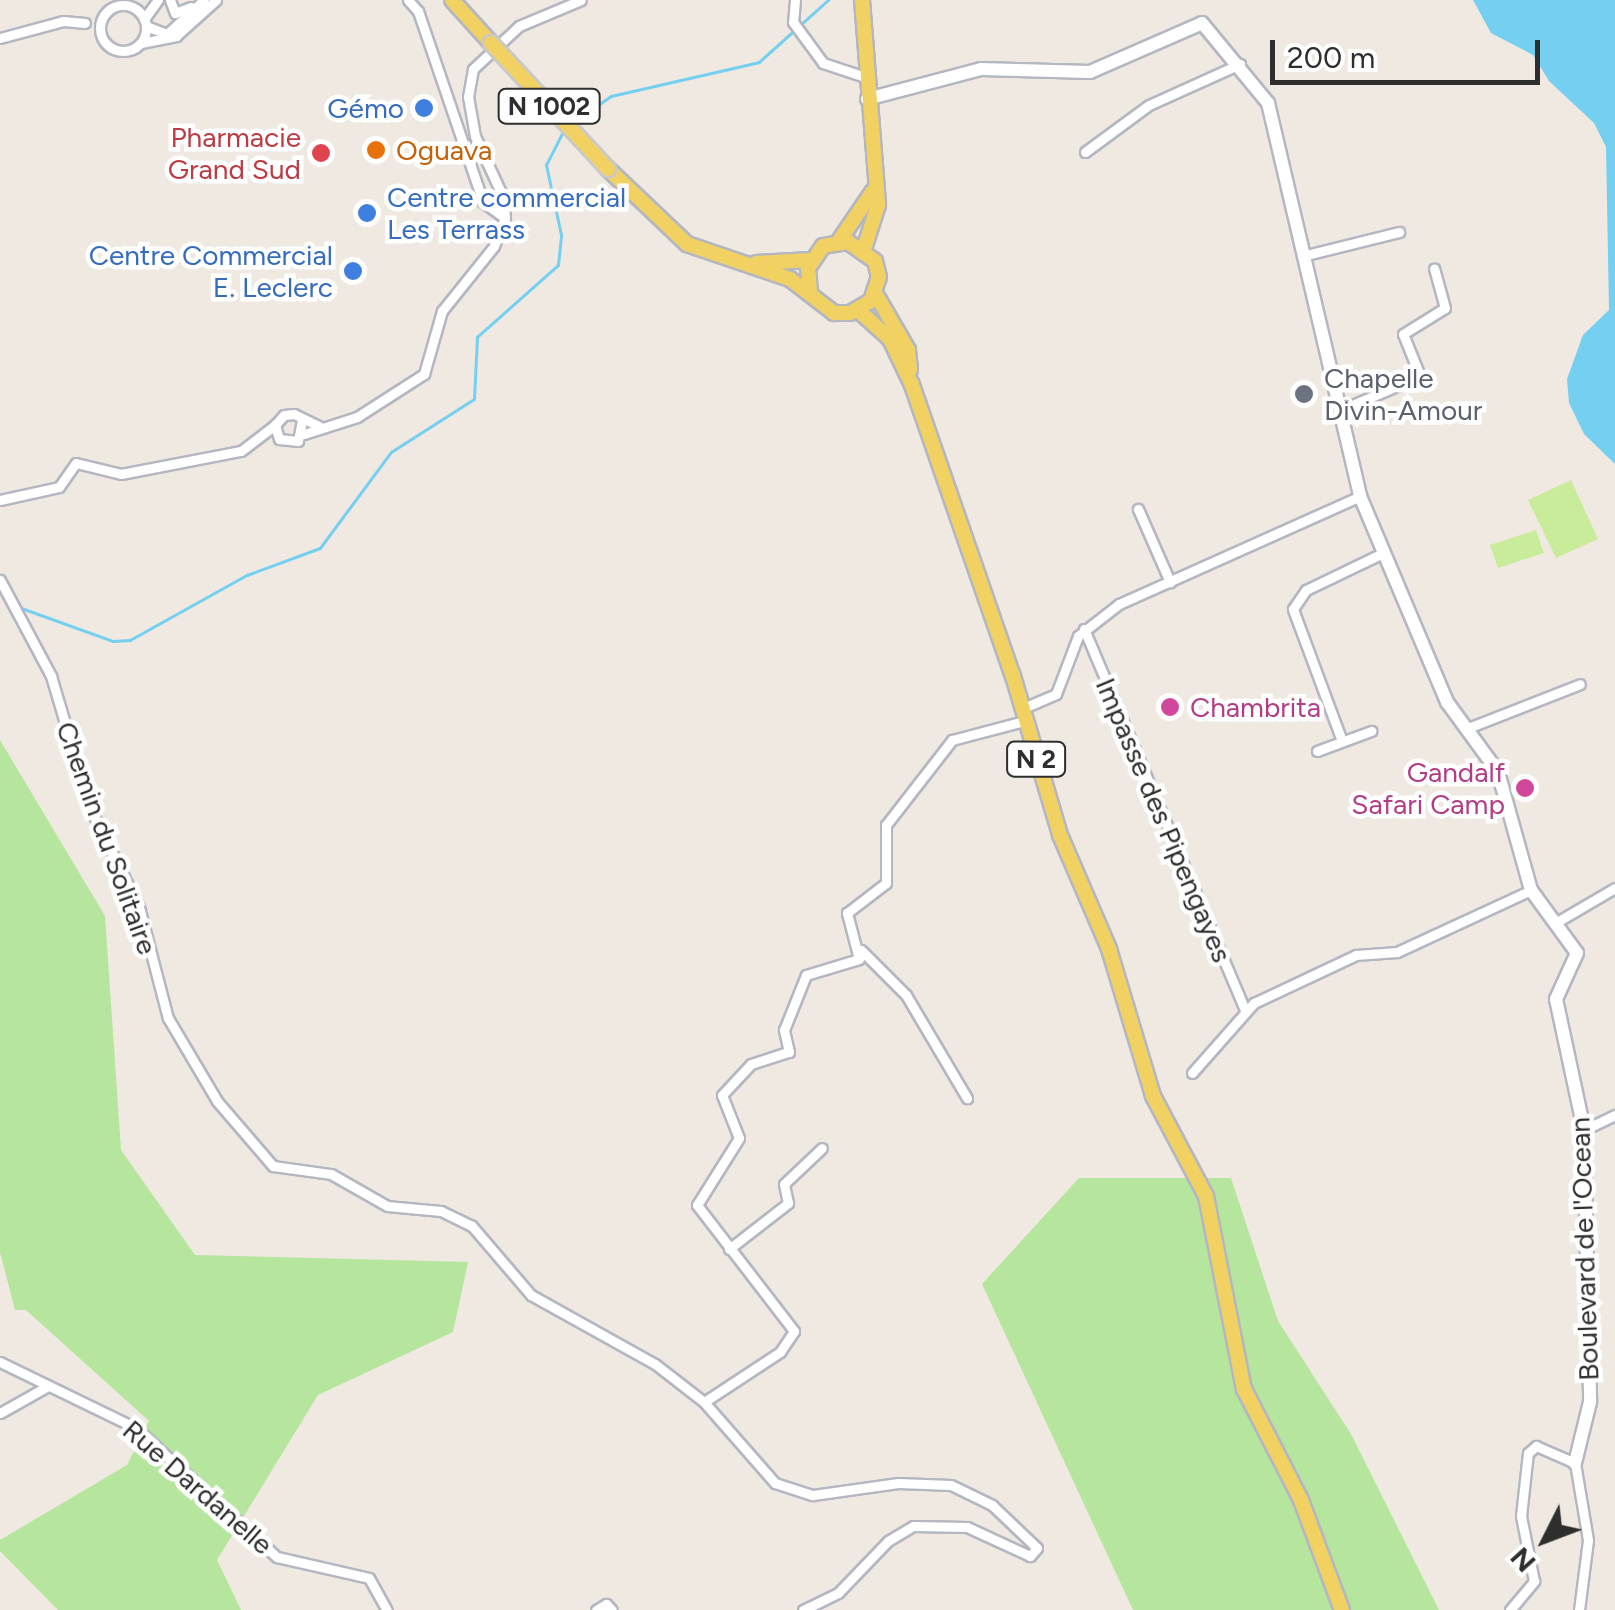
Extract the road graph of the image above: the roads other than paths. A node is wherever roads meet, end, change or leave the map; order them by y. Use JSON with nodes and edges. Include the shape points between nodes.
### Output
{"nodes":[{"id":1,"x":144,"y":0,"type":"edge"},
{"id":2,"x":158,"y":0,"type":"edge"},
{"id":3,"x":170,"y":0,"type":"edge"},
{"id":4,"x":203,"y":0,"type":"edge"},
{"id":5,"x":216,"y":0,"type":"edge"},
{"id":6,"x":408,"y":0,"type":"edge"},
{"id":7,"x":452,"y":0,"type":"edge"},
{"id":8,"x":581,"y":0,"type":"edge"},
{"id":9,"x":795,"y":0,"type":"edge"},
{"id":10,"x":862,"y":0,"type":"edge"},
{"id":11,"x":131,"y":6,"type":"junction"},
{"id":12,"x":102,"y":18,"type":"junction"},
{"id":13,"x":145,"y":22,"type":"junction"},
{"id":14,"x":85,"y":23,"type":"junction"},
{"id":15,"x":100,"y":34,"type":"junction"},
{"id":16,"x":0,"y":38,"type":"edge"},
{"id":17,"x":141,"y":43,"type":"junction"},
{"id":18,"x":1240,"y":64,"type":"junction"},
{"id":19,"x":865,"y":77,"type":"junction"},
{"id":20,"x":867,"y":99,"type":"junction"},
{"id":21,"x":1085,"y":152,"type":"dead end"},
{"id":22,"x":877,"y":176,"type":"junction"},
{"id":23,"x":505,"y":218,"type":"junction"},
{"id":24,"x":1399,"y":232,"type":"dead end"},
{"id":25,"x":839,"y":242,"type":"junction"},
{"id":26,"x":864,"y":249,"type":"junction"},
{"id":27,"x":1306,"y":255,"type":"junction"},
{"id":28,"x":720,"y":259,"type":"junction"},
{"id":29,"x":811,"y":260,"type":"junction"},
{"id":30,"x":1434,"y":268,"type":"dead end"},
{"id":31,"x":810,"y":292,"type":"junction"},
{"id":32,"x":875,"y":294,"type":"junction"},
{"id":33,"x":858,"y":310,"type":"junction"},
{"id":34,"x":912,"y":386,"type":"junction"},
{"id":35,"x":1341,"y":410,"type":"junction"},
{"id":36,"x":302,"y":420,"type":"junction"},
{"id":37,"x":275,"y":426,"type":"junction"},
{"id":38,"x":319,"y":426,"type":"junction"},
{"id":39,"x":304,"y":434,"type":"junction"},
{"id":40,"x":260,"y":442,"type":"junction"},
{"id":41,"x":283,"y":442,"type":"junction"},
{"id":42,"x":1360,"y":496,"type":"junction"},
{"id":43,"x":0,"y":500,"type":"edge"},
{"id":44,"x":1138,"y":509,"type":"dead end"},
{"id":45,"x":1383,"y":553,"type":"junction"},
{"id":46,"x":0,"y":580,"type":"edge"},
{"id":47,"x":1170,"y":582,"type":"junction"},
{"id":48,"x":1084,"y":629,"type":"junction"},
{"id":49,"x":1580,"y":684,"type":"dead end"},
{"id":50,"x":1023,"y":715,"type":"junction"},
{"id":51,"x":1468,"y":728,"type":"junction"},
{"id":52,"x":1371,"y":731,"type":"dead end"},
{"id":53,"x":1342,"y":741,"type":"junction"},
{"id":54,"x":1317,"y":751,"type":"dead end"},
{"id":55,"x":1615,"y":888,"type":"edge"},
{"id":56,"x":1531,"y":890,"type":"junction"},
{"id":57,"x":1554,"y":923,"type":"junction"},
{"id":58,"x":861,"y":950,"type":"junction"},
{"id":59,"x":1246,"y":1010,"type":"junction"},
{"id":60,"x":1192,"y":1072,"type":"dead end"},
{"id":61,"x":966,"y":1098,"type":"dead end"},
{"id":62,"x":1615,"y":1115,"type":"edge"},
{"id":63,"x":1584,"y":1130,"type":"junction"},
{"id":64,"x":822,"y":1148,"type":"dead end"},
{"id":65,"x":729,"y":1249,"type":"junction"},
{"id":66,"x":0,"y":1362,"type":"edge"},
{"id":67,"x":48,"y":1386,"type":"junction"},
{"id":68,"x":704,"y":1402,"type":"junction"},
{"id":69,"x":0,"y":1413,"type":"edge"},
{"id":70,"x":1575,"y":1463,"type":"junction"},
{"id":71,"x":386,"y":1610,"type":"edge"},
{"id":72,"x":596,"y":1610,"type":"edge"},
{"id":73,"x":612,"y":1610,"type":"edge"},
{"id":74,"x":803,"y":1610,"type":"edge"},
{"id":75,"x":1342,"y":1610,"type":"edge"},
{"id":76,"x":1510,"y":1610,"type":"edge"},
{"id":77,"x":1579,"y":1610,"type":"edge"}],
"edges":[{"from":1,"to":11,"type":"street"},
{"from":2,"to":13,"type":"street"},
{"from":3,"to":4,"type":"street","via":[[175,13]]},
{"from":4,"to":13,"type":"street","via":[[167,34]]},
{"from":5,"to":17,"type":"street","via":[[176,36]]},
{"from":6,"to":23,"type":"street","via":[[424,28],[483,202]]},
{"from":7,"to":28,"type":"main road","number":"N 1002","bridge":true,"via":[[670,233]]},
{"from":8,"to":23,"type":"street","via":[[519,26],[468,81],[479,153],[498,184]]},
{"from":9,"to":19,"type":"street","via":[[794,22],[824,64]]},
{"from":10,"to":19,"type":"main road"},
{"from":11,"to":12,"type":"street","via":[[116,6]]},
{"from":11,"to":13,"type":"street"},
{"from":12,"to":14,"type":"street"},
{"from":12,"to":15,"type":"street"},
{"from":13,"to":17,"type":"street"},
{"from":14,"to":15,"type":"street"},
{"from":14,"to":16,"type":"street","via":[[64,21]]},
{"from":15,"to":17,"type":"street","via":[[115,50]]},
{"from":18,"to":20,"type":"street","name":"Boulevard de l'Ocean","via":[[1213,30],[1194,24],[1090,72],[982,69]]},
{"from":18,"to":21,"type":"street","via":[[1142,109]]},
{"from":18,"to":27,"type":"street","name":"Boulevard de l'Ocean","via":[[1268,103]]},
{"from":19,"to":20,"type":"main road"},
{"from":20,"to":22,"type":"main road"},
{"from":22,"to":25,"type":"main road","via":[[870,201]]},
{"from":22,"to":26,"type":"main road","via":[[878,205]]},
{"from":23,"to":38,"type":"street","via":[[494,246],[442,311],[424,374],[357,417]]},
{"from":24,"to":27,"type":"street"},
{"from":25,"to":26,"type":"main road"},
{"from":25,"to":29,"type":"main road"},
{"from":26,"to":32,"type":"main road","via":[[878,269]]},
{"from":27,"to":35,"type":"street","name":"Boulevard de l'Ocean"},
{"from":28,"to":29,"type":"main road","number":"N 1002"},
{"from":28,"to":31,"type":"main road","number":"N 1002","via":[[784,276]]},
{"from":29,"to":31,"type":"main road"},
{"from":30,"to":35,"type":"street","via":[[1445,308],[1403,334],[1420,376]]},
{"from":31,"to":33,"type":"main road","via":[[834,313]]},
{"from":32,"to":33,"type":"main road"},
{"from":32,"to":34,"type":"main road","number":"N 2","via":[[908,350]]},
{"from":33,"to":34,"type":"main road","number":"N 2","via":[[890,339]]},
{"from":34,"to":50,"type":"main road","number":"N 2"},
{"from":35,"to":42,"type":"street","name":"Boulevard de l'Ocean"},
{"from":36,"to":37,"type":"street","via":[[284,414]]},
{"from":36,"to":38,"type":"street"},
{"from":36,"to":39,"type":"street"},
{"from":37,"to":40,"type":"street"},
{"from":37,"to":41,"type":"street"},
{"from":38,"to":39,"type":"street"},
{"from":39,"to":41,"type":"street"},
{"from":40,"to":41,"type":"street"},
{"from":40,"to":43,"type":"street","via":[[142,472],[76,463],[59,487]]},
{"from":42,"to":45,"type":"street","name":"Boulevard de l'Ocean"},
{"from":42,"to":47,"type":"street"},
{"from":44,"to":47,"type":"street"},
{"from":45,"to":51,"type":"street","name":"Boulevard de l'Ocean","via":[[1448,702]]},
{"from":45,"to":53,"type":"street","via":[[1306,590],[1293,609]]},
{"from":46,"to":68,"type":"street","name":"Chemin du Solitaire","via":[[51,676],[92,810],[139,907],[168,1018],[252,1146],[272,1166],[332,1174],[388,1206],[441,1211],[472,1226],[531,1295],[655,1364]]},
{"from":47,"to":48,"type":"street"},
{"from":48,"to":50,"type":"street","via":[[1056,694]]},
{"from":48,"to":59,"type":"street","name":"Impasse des Pipengayes"},
{"from":49,"to":51,"type":"street"},
{"from":50,"to":58,"type":"street","via":[[952,740],[886,825],[886,883],[847,912]]},
{"from":50,"to":75,"type":"main road","number":"N 2","via":[[1060,835],[1109,949],[1153,1096],[1206,1196],[1244,1389],[1301,1500]]},
{"from":51,"to":56,"type":"street","name":"Boulevard de l'Ocean","via":[[1504,785],[1513,844]]},
{"from":52,"to":53,"type":"street"},
{"from":53,"to":54,"type":"street"},
{"from":55,"to":57,"type":"street"},
{"from":56,"to":57,"type":"street","name":"Boulevard de l'Ocean"},
{"from":56,"to":59,"type":"street","via":[[1397,952],[1356,955]]},
{"from":57,"to":63,"type":"street","name":"Boulevard de l'Ocean","via":[[1577,953],[1556,999]]},
{"from":58,"to":61,"type":"street","via":[[906,995]]},
{"from":58,"to":65,"type":"street","via":[[852,966],[806,975],[784,1030],[789,1052],[751,1064],[722,1095],[739,1138],[696,1205]]},
{"from":59,"to":60,"type":"street"},
{"from":62,"to":63,"type":"street"},
{"from":63,"to":70,"type":"street","name":"Boulevard de l'Ocean","via":[[1590,1402]]},
{"from":64,"to":65,"type":"street","via":[[784,1184],[788,1203]]},
{"from":65,"to":68,"type":"street","via":[[794,1331],[780,1352]]},
{"from":66,"to":67,"type":"street","name":"Rue Dardanelle"},
{"from":67,"to":69,"type":"street"},
{"from":67,"to":71,"type":"street","name":"Rue Dardanelle","via":[[136,1428],[277,1557],[369,1578]]},
{"from":68,"to":74,"type":"street","via":[[775,1483],[813,1496],[898,1483],[951,1486],[992,1505],[1038,1548],[1030,1556],[967,1527],[913,1526],[888,1541],[838,1593]]},
{"from":70,"to":76,"type":"street","via":[[1530,1447],[1521,1516],[1534,1581]]},
{"from":70,"to":77,"type":"street","name":"Boulevard de l'Ocean","via":[[1588,1540]]},
{"from":72,"to":73,"type":"street","via":[[606,1604]]}]}
